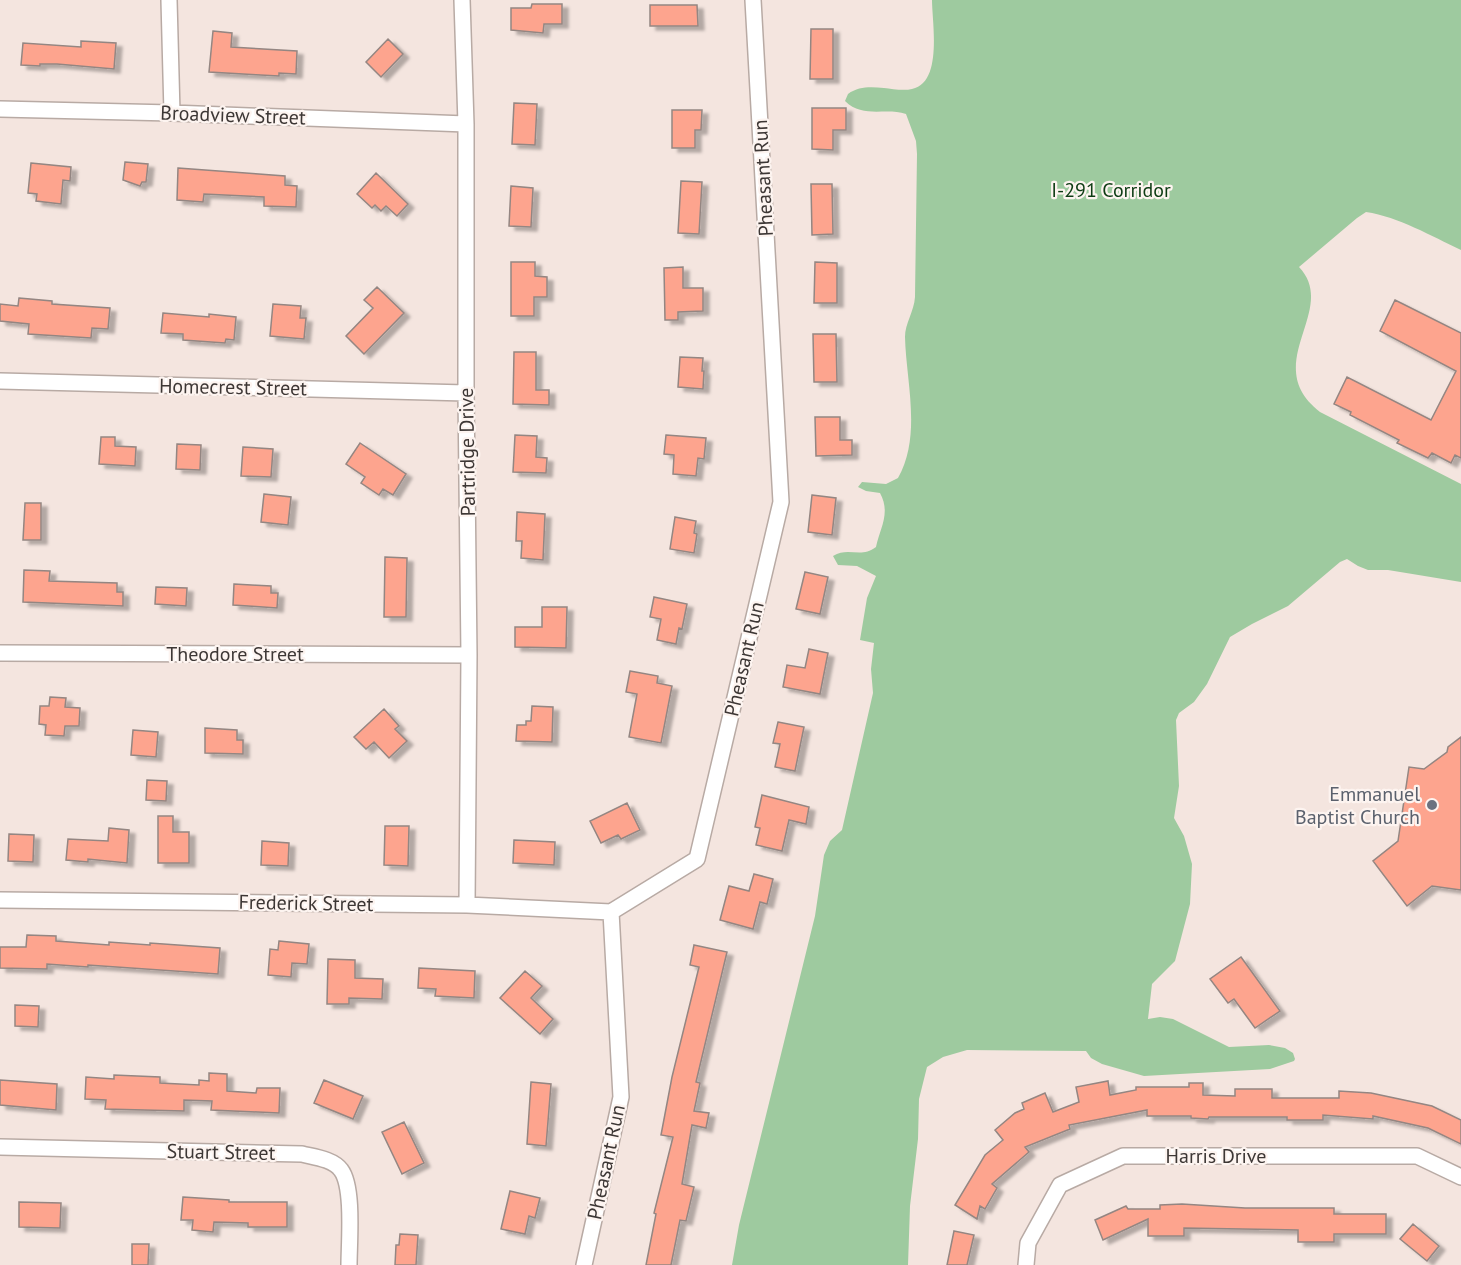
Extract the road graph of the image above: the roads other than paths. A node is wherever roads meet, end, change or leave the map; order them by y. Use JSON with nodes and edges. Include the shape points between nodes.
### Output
{"nodes":[{"id":1,"x":169,"y":0,"type":"edge"},
{"id":2,"x":462,"y":0,"type":"edge"},
{"id":3,"x":753,"y":0,"type":"edge"},
{"id":4,"x":0,"y":109,"type":"edge"},
{"id":5,"x":172,"y":113,"type":"junction"},
{"id":6,"x":466,"y":124,"type":"junction"},
{"id":7,"x":0,"y":381,"type":"edge"},
{"id":8,"x":466,"y":393,"type":"junction"},
{"id":9,"x":0,"y":653,"type":"edge"},
{"id":10,"x":469,"y":655,"type":"junction"},
{"id":11,"x":0,"y":900,"type":"edge"},
{"id":12,"x":466,"y":905,"type":"junction"},
{"id":13,"x":611,"y":912,"type":"junction"},
{"id":14,"x":0,"y":1147,"type":"edge"},
{"id":15,"x":1461,"y":1177,"type":"edge"},
{"id":16,"x":349,"y":1265,"type":"edge"},
{"id":17,"x":584,"y":1265,"type":"edge"},
{"id":18,"x":1026,"y":1265,"type":"edge"}],
"edges":[{"from":1,"to":5,"type":"street"},
{"from":2,"to":6,"type":"street","name":"Partridge Drive"},
{"from":3,"to":13,"type":"street","name":"Pheasant Run","via":[[781,502],[697,859]]},
{"from":4,"to":5,"type":"street","name":"Broadview Street"},
{"from":5,"to":6,"type":"street","name":"Broadview Street"},
{"from":6,"to":8,"type":"street","name":"Partridge Drive"},
{"from":7,"to":8,"type":"street","name":"Homecrest Street"},
{"from":8,"to":10,"type":"street","name":"Partridge Drive"},
{"from":9,"to":10,"type":"street","name":"Theodore Street"},
{"from":10,"to":12,"type":"street","name":"Partridge Drive"},
{"from":11,"to":12,"type":"street","name":"Frederick Street"},
{"from":12,"to":13,"type":"street","name":"Frederick Street"},
{"from":13,"to":17,"type":"street","name":"Pheasant Run","via":[[621,1097]]},
{"from":14,"to":16,"type":"street","name":"Stuart Street","via":[[302,1154],[329,1162],[341,1170],[349,1193]]},
{"from":15,"to":18,"type":"street","name":"Harris Drive","via":[[1417,1156],[1123,1156],[1060,1185],[1028,1243]]}]}
